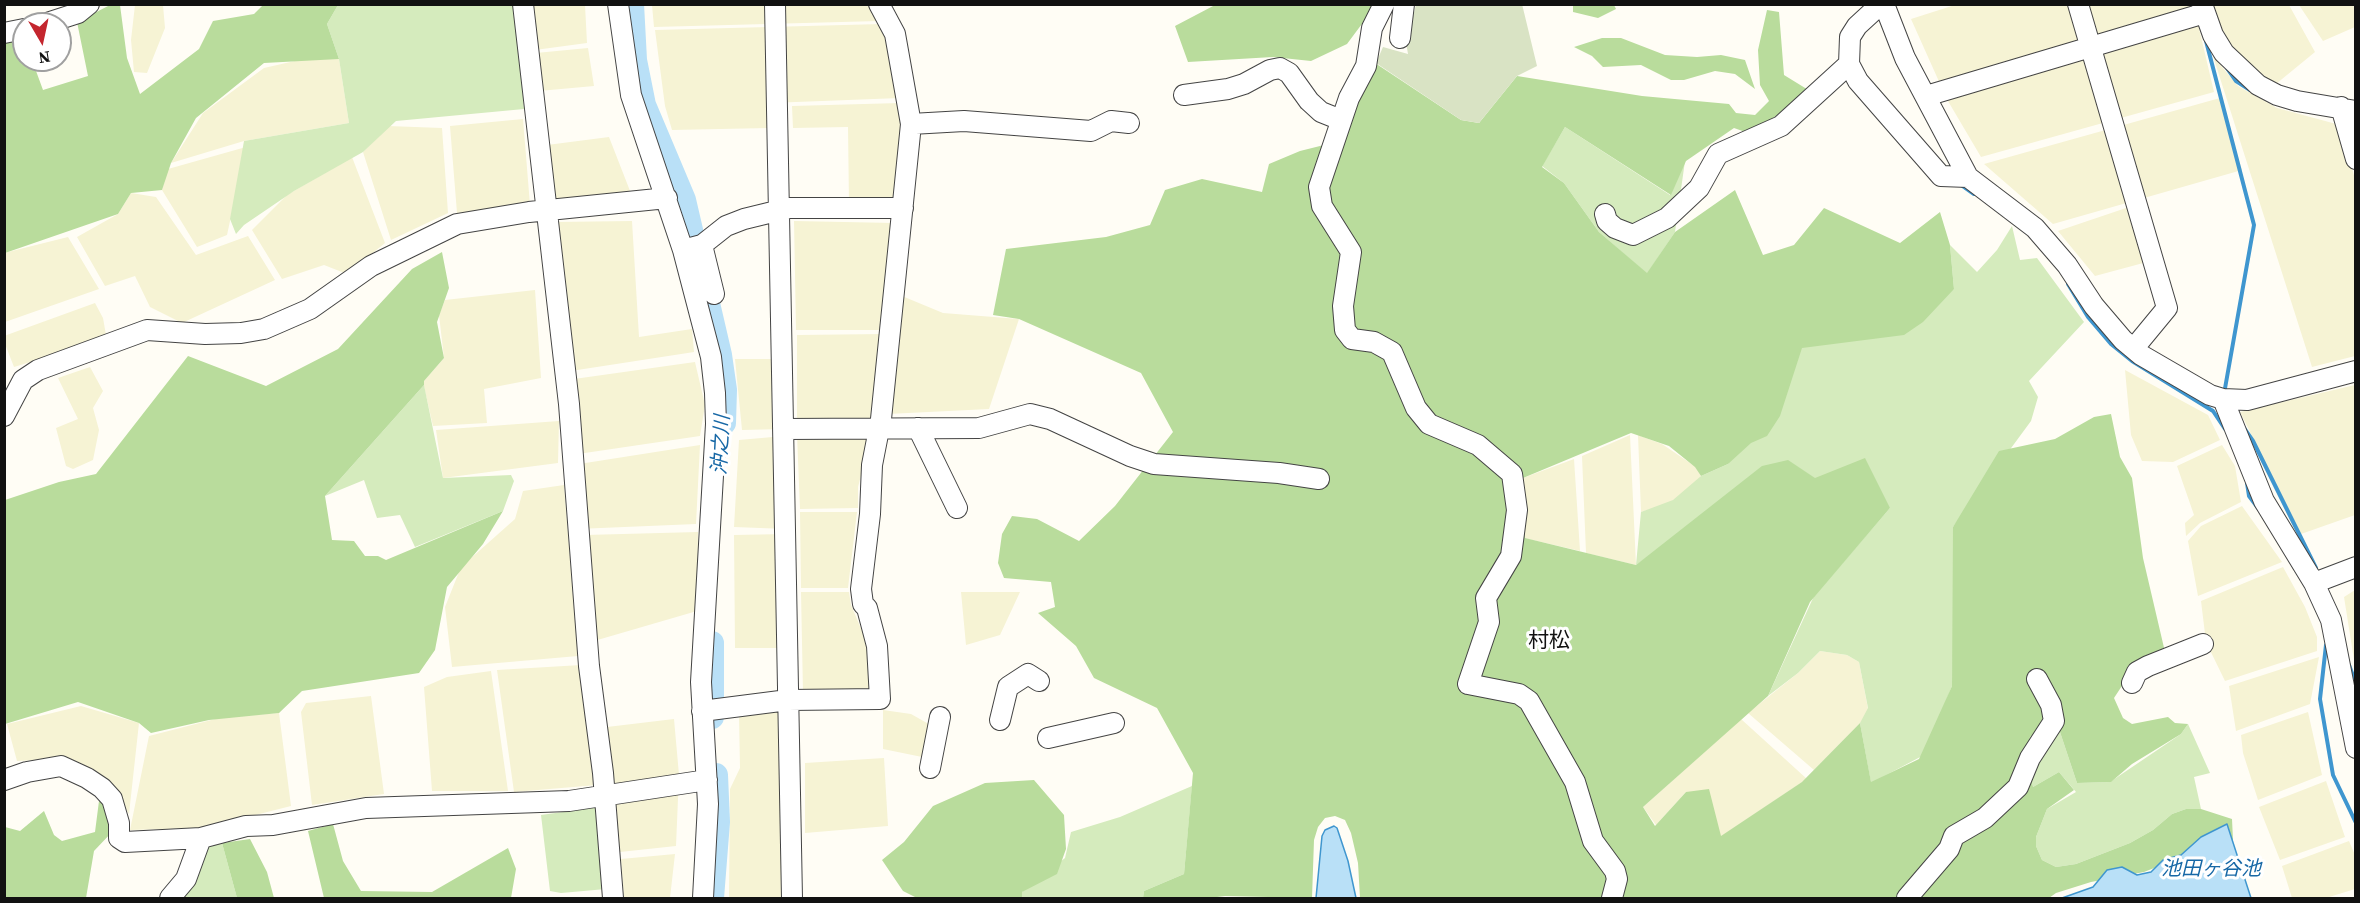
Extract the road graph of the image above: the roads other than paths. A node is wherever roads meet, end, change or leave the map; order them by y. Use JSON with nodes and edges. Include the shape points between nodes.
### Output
{"nodes":[{"id":1,"x":89,"y":4,"type":"edge"},
{"id":2,"x":523,"y":4,"type":"edge"},
{"id":3,"x":618,"y":4,"type":"edge"},
{"id":4,"x":775,"y":4,"type":"edge"},
{"id":5,"x":879,"y":4,"type":"edge"},
{"id":6,"x":1384,"y":4,"type":"edge"},
{"id":7,"x":1404,"y":4,"type":"edge"},
{"id":8,"x":1883,"y":4,"type":"edge"},
{"id":9,"x":2078,"y":4,"type":"edge"},
{"id":10,"x":2203,"y":9,"type":"edge"},
{"id":11,"x":72,"y":16,"type":"edge"},
{"id":12,"x":1400,"y":38,"type":"dead end"},
{"id":13,"x":2091,"y":48,"type":"junction"},
{"id":14,"x":1849,"y":64,"type":"junction"},
{"id":15,"x":1184,"y":95,"type":"dead end"},
{"id":16,"x":1926,"y":96,"type":"junction"},
{"id":17,"x":2348,"y":109,"type":"edge"},
{"id":18,"x":1341,"y":120,"type":"junction"},
{"id":19,"x":1129,"y":123,"type":"dead end"},
{"id":20,"x":911,"y":124,"type":"junction"},
{"id":21,"x":2355,"y":159,"type":"edge"},
{"id":22,"x":1968,"y":177,"type":"junction"},
{"id":23,"x":667,"y":198,"type":"junction"},
{"id":24,"x":903,"y":208,"type":"junction"},
{"id":25,"x":779,"y":210,"type":"junction"},
{"id":26,"x":546,"y":211,"type":"junction"},
{"id":27,"x":1605,"y":214,"type":"dead end"},
{"id":28,"x":702,"y":245,"type":"junction"},
{"id":29,"x":683,"y":250,"type":"junction"},
{"id":30,"x":714,"y":294,"type":"dead end"},
{"id":31,"x":2134,"y":348,"type":"junction"},
{"id":32,"x":2355,"y":371,"type":"edge"},
{"id":33,"x":2223,"y":399,"type":"junction"},
{"id":34,"x":4,"y":416,"type":"edge"},
{"id":35,"x":880,"y":426,"type":"junction"},
{"id":36,"x":918,"y":428,"type":"junction"},
{"id":37,"x":784,"y":429,"type":"junction"},
{"id":38,"x":1319,"y":479,"type":"dead end"},
{"id":39,"x":957,"y":508,"type":"dead end"},
{"id":40,"x":2355,"y":567,"type":"edge"},
{"id":41,"x":2314,"y":583,"type":"junction"},
{"id":42,"x":2203,"y":644,"type":"dead end"},
{"id":43,"x":2037,"y":679,"type":"dead end"},
{"id":44,"x":1039,"y":681,"type":"dead end"},
{"id":45,"x":2132,"y":683,"type":"dead end"},
{"id":46,"x":788,"y":700,"type":"junction"},
{"id":47,"x":702,"y":711,"type":"junction"},
{"id":48,"x":940,"y":717,"type":"dead end"},
{"id":49,"x":1000,"y":720,"type":"dead end"},
{"id":50,"x":1114,"y":723,"type":"dead end"},
{"id":51,"x":1048,"y":738,"type":"dead end"},
{"id":52,"x":2355,"y":748,"type":"edge"},
{"id":53,"x":930,"y":768,"type":"dead end"},
{"id":54,"x":4,"y":780,"type":"edge"},
{"id":55,"x":706,"y":780,"type":"junction"},
{"id":56,"x":605,"y":797,"type":"junction"},
{"id":57,"x":201,"y":838,"type":"junction"},
{"id":58,"x":170,"y":898,"type":"edge"},
{"id":59,"x":614,"y":898,"type":"edge"},
{"id":60,"x":703,"y":898,"type":"edge"},
{"id":61,"x":792,"y":898,"type":"edge"},
{"id":62,"x":1612,"y":898,"type":"edge"},
{"id":63,"x":1907,"y":898,"type":"edge"}],
"edges":[{"from":1,"to":11,"type":"street"},
{"from":2,"to":26,"type":"street"},
{"from":3,"to":23,"type":"street","via":[[631,95]]},
{"from":4,"to":25,"type":"street"},
{"from":5,"to":20,"type":"street","via":[[895,34]]},
{"from":6,"to":18,"type":"street","via":[[1372,28],[1366,66]]},
{"from":7,"to":12,"type":"street"},
{"from":8,"to":14,"type":"street","via":[[1857,26],[1851,37]]},
{"from":8,"to":16,"type":"street"},
{"from":9,"to":13,"type":"street"},
{"from":10,"to":13,"type":"street"},
{"from":10,"to":17,"type":"street","via":[[2224,53],[2258,85],[2287,98]]},
{"from":13,"to":16,"type":"street"},
{"from":13,"to":31,"type":"street","via":[[2167,308]]},
{"from":14,"to":22,"type":"street","via":[[1858,81],[1941,176]]},
{"from":14,"to":27,"type":"street","via":[[1781,126],[1718,154],[1699,188],[1666,218],[1633,235],[1615,228]]},
{"from":15,"to":18,"type":"street","via":[[1228,89],[1280,68],[1289,73],[1321,112]]},
{"from":16,"to":22,"type":"street"},
{"from":17,"to":21,"type":"street"},
{"from":18,"to":62,"type":"street","via":[[1319,187],[1322,206],[1351,252],[1343,306],[1345,330],[1352,339],[1374,342],[1392,352],[1416,408],[1429,424],[1478,445],[1512,474],[1517,510],[1511,556],[1486,598],[1489,622],[1468,684],[1519,694],[1529,701],[1575,782],[1593,841],[1615,871]]},
{"from":19,"to":20,"type":"street","via":[[1111,121],[1091,131],[964,121]]},
{"from":20,"to":24,"type":"street"},
{"from":22,"to":31,"type":"street","via":[[2035,228],[2067,265],[2094,306]]},
{"from":23,"to":26,"type":"street"},
{"from":23,"to":29,"type":"street"},
{"from":24,"to":25,"type":"street"},
{"from":24,"to":35,"type":"street"},
{"from":25,"to":28,"type":"street","via":[[726,226]]},
{"from":25,"to":37,"type":"street"},
{"from":26,"to":34,"type":"street","via":[[457,224],[371,266],[310,309],[264,328],[205,334],[147,330],[116,339],[38,370],[23,380]]},
{"from":26,"to":56,"type":"street","via":[[569,404],[588,654]]},
{"from":28,"to":29,"type":"street"},
{"from":28,"to":30,"type":"street"},
{"from":29,"to":47,"type":"street","via":[[711,357],[715,393]]},
{"from":31,"to":33,"type":"street","via":[[2183,380]]},
{"from":32,"to":33,"type":"street","via":[[2247,400]]},
{"from":33,"to":41,"type":"street","via":[[2264,501]]},
{"from":35,"to":36,"type":"street"},
{"from":35,"to":37,"type":"street"},
{"from":35,"to":46,"type":"street","via":[[872,465],[861,589],[877,646],[880,699]]},
{"from":36,"to":38,"type":"street","via":[[979,428],[1030,414],[1154,464]]},
{"from":36,"to":39,"type":"street"},
{"from":37,"to":46,"type":"street"},
{"from":40,"to":41,"type":"street"},
{"from":41,"to":52,"type":"street","via":[[2335,636]]},
{"from":42,"to":45,"type":"street","via":[[2137,672]]},
{"from":43,"to":63,"type":"street","via":[[2052,705],[2054,721],[2030,758],[2018,787],[1985,818],[1953,836],[1949,849]]},
{"from":44,"to":49,"type":"street","via":[[1028,674],[1008,687]]},
{"from":46,"to":47,"type":"street"},
{"from":46,"to":61,"type":"street"},
{"from":47,"to":55,"type":"street"},
{"from":48,"to":53,"type":"street"},
{"from":50,"to":51,"type":"street"},
{"from":54,"to":57,"type":"street","via":[[61,766],[87,778],[112,799],[119,823],[118,838],[125,842]]},
{"from":55,"to":56,"type":"street"},
{"from":55,"to":60,"type":"street"},
{"from":56,"to":57,"type":"street","via":[[366,808],[273,825],[246,826]]},
{"from":56,"to":59,"type":"street"},
{"from":57,"to":58,"type":"street","via":[[186,879]]}]}
